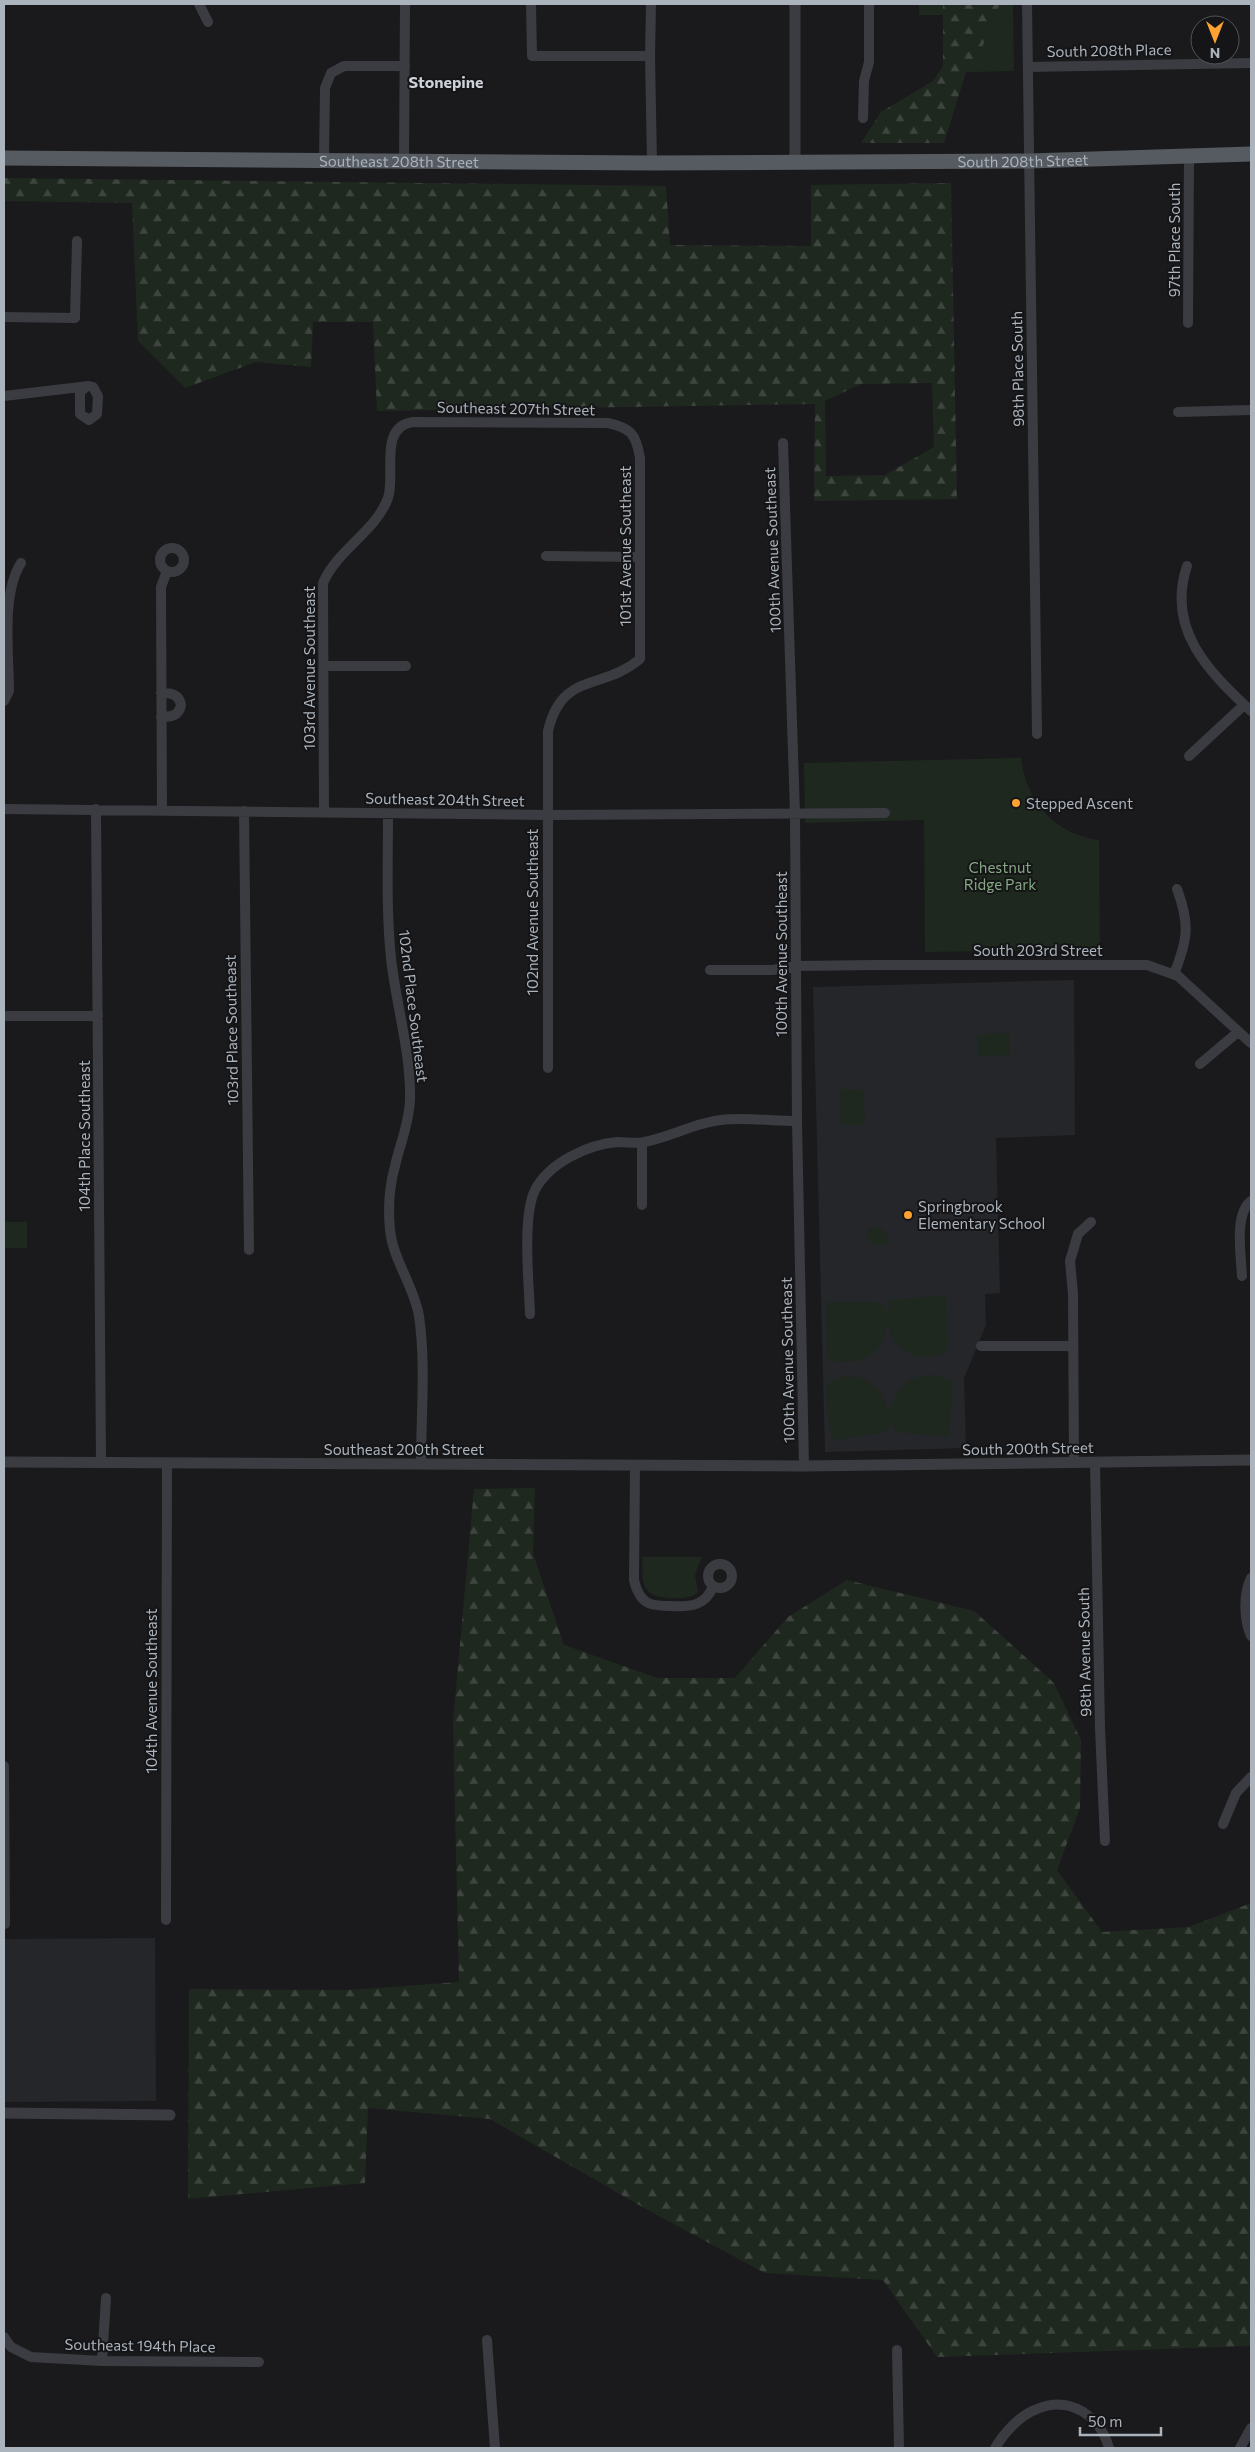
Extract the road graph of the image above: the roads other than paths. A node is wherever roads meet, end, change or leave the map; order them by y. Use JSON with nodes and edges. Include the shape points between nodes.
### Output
{"nodes":[{"id":1,"x":199,"y":4,"type":"edge"},
{"id":2,"x":405,"y":4,"type":"edge"},
{"id":3,"x":531,"y":4,"type":"edge"},
{"id":4,"x":652,"y":4,"type":"edge"},
{"id":5,"x":796,"y":4,"type":"edge"},
{"id":6,"x":869,"y":4,"type":"edge"},
{"id":7,"x":1027,"y":4,"type":"edge"},
{"id":8,"x":208,"y":22,"type":"dead end"},
{"id":9,"x":650,"y":56,"type":"junction"},
{"id":10,"x":1251,"y":63,"type":"edge"},
{"id":11,"x":404,"y":66,"type":"junction"},
{"id":12,"x":1028,"y":67,"type":"junction"},
{"id":13,"x":863,"y":118,"type":"dead end"},
{"id":14,"x":1251,"y":154,"type":"edge"},
{"id":15,"x":1189,"y":157,"type":"junction"},
{"id":16,"x":4,"y":158,"type":"edge"},
{"id":17,"x":324,"y":159,"type":"junction"},
{"id":18,"x":404,"y":160,"type":"junction"},
{"id":19,"x":1029,"y":161,"type":"junction"},
{"id":20,"x":795,"y":162,"type":"junction"},
{"id":21,"x":652,"y":163,"type":"junction"},
{"id":22,"x":77,"y":240,"type":"dead end"},
{"id":23,"x":4,"y":316,"type":"edge"},
{"id":24,"x":1188,"y":322,"type":"dead end"},
{"id":25,"x":86,"y":387,"type":"dead end"},
{"id":26,"x":4,"y":396,"type":"edge"},
{"id":27,"x":1251,"y":410,"type":"edge"},
{"id":28,"x":1178,"y":412,"type":"dead end"},
{"id":29,"x":398,"y":428,"type":"joint"},
{"id":30,"x":632,"y":434,"type":"joint"},
{"id":31,"x":783,"y":443,"type":"dead end"},
{"id":32,"x":546,"y":556,"type":"dead end"},
{"id":33,"x":639,"y":557,"type":"junction"},
{"id":34,"x":21,"y":563,"type":"dead end"},
{"id":35,"x":1187,"y":566,"type":"dead end"},
{"id":36,"x":167,"y":571,"type":"dead end"},
{"id":37,"x":640,"y":660,"type":"joint"},
{"id":38,"x":324,"y":666,"type":"junction"},
{"id":39,"x":406,"y":666,"type":"dead end"},
{"id":40,"x":161,"y":693,"type":"junction"},
{"id":41,"x":4,"y":701,"type":"edge"},
{"id":42,"x":1248,"y":708,"type":"edge"},
{"id":43,"x":161,"y":717,"type":"junction"},
{"id":44,"x":1037,"y":734,"type":"dead end"},
{"id":45,"x":1189,"y":756,"type":"dead end"},
{"id":46,"x":4,"y":809,"type":"edge"},
{"id":47,"x":96,"y":809,"type":"junction"},
{"id":48,"x":162,"y":811,"type":"junction"},
{"id":49,"x":244,"y":811,"type":"junction"},
{"id":50,"x":324,"y":812,"type":"junction"},
{"id":51,"x":885,"y":813,"type":"dead end"},
{"id":52,"x":388,"y":814,"type":"junction"},
{"id":53,"x":795,"y":814,"type":"junction"},
{"id":54,"x":547,"y":815,"type":"junction"},
{"id":55,"x":1177,"y":889,"type":"dead end"},
{"id":56,"x":796,"y":966,"type":"junction"},
{"id":57,"x":710,"y":970,"type":"dead end"},
{"id":58,"x":1174,"y":974,"type":"junction"},
{"id":59,"x":4,"y":1016,"type":"edge"},
{"id":60,"x":98,"y":1016,"type":"junction"},
{"id":61,"x":1238,"y":1032,"type":"junction"},
{"id":62,"x":1251,"y":1043,"type":"edge"},
{"id":63,"x":1200,"y":1064,"type":"dead end"},
{"id":64,"x":548,"y":1068,"type":"dead end"},
{"id":65,"x":797,"y":1121,"type":"junction"},
{"id":66,"x":642,"y":1143,"type":"junction"},
{"id":67,"x":642,"y":1204,"type":"dead end"},
{"id":68,"x":1248,"y":1204,"type":"edge"},
{"id":69,"x":1091,"y":1222,"type":"dead end"},
{"id":70,"x":249,"y":1250,"type":"dead end"},
{"id":71,"x":1242,"y":1276,"type":"dead end"},
{"id":72,"x":530,"y":1314,"type":"dead end"},
{"id":73,"x":981,"y":1346,"type":"dead end"},
{"id":74,"x":1073,"y":1346,"type":"junction"},
{"id":75,"x":1251,"y":1460,"type":"edge"},
{"id":76,"x":4,"y":1462,"type":"edge"},
{"id":77,"x":101,"y":1462,"type":"junction"},
{"id":78,"x":1074,"y":1462,"type":"junction"},
{"id":79,"x":1095,"y":1462,"type":"junction"},
{"id":80,"x":167,"y":1463,"type":"junction"},
{"id":81,"x":421,"y":1464,"type":"junction"},
{"id":82,"x":635,"y":1466,"type":"junction"},
{"id":83,"x":804,"y":1466,"type":"junction"},
{"id":84,"x":1251,"y":1578,"type":"edge"},
{"id":85,"x":713,"y":1586,"type":"dead end"},
{"id":86,"x":1251,"y":1636,"type":"edge"},
{"id":87,"x":4,"y":1766,"type":"edge"},
{"id":88,"x":1251,"y":1777,"type":"edge"},
{"id":89,"x":1223,"y":1824,"type":"dead end"},
{"id":90,"x":1105,"y":1841,"type":"dead end"},
{"id":91,"x":166,"y":1920,"type":"dead end"},
{"id":92,"x":5,"y":1924,"type":"dead end"},
{"id":93,"x":4,"y":2113,"type":"edge"},
{"id":94,"x":170,"y":2115,"type":"dead end"},
{"id":95,"x":106,"y":2298,"type":"dead end"},
{"id":96,"x":4,"y":2337,"type":"edge"},
{"id":97,"x":487,"y":2340,"type":"dead end"},
{"id":98,"x":897,"y":2350,"type":"dead end"},
{"id":99,"x":102,"y":2360,"type":"junction"},
{"id":100,"x":259,"y":2362,"type":"dead end"},
{"id":101,"x":1251,"y":2428,"type":"edge"},
{"id":102,"x":495,"y":2448,"type":"edge"},
{"id":103,"x":899,"y":2448,"type":"edge"},
{"id":104,"x":995,"y":2448,"type":"edge"},
{"id":105,"x":1109,"y":2448,"type":"edge"},
{"id":106,"x":1240,"y":2448,"type":"edge"}],
"edges":[{"from":1,"to":8,"type":"street"},
{"from":2,"to":11,"type":"street"},
{"from":3,"to":9,"type":"street","via":[[532,56]]},
{"from":4,"to":9,"type":"street"},
{"from":5,"to":20,"type":"street"},
{"from":6,"to":13,"type":"street","via":[[869,62],[864,82]]},
{"from":7,"to":12,"type":"street","name":"98th Place South"},
{"from":9,"to":21,"type":"street"},
{"from":10,"to":12,"type":"street","name":"South 208th Place"},
{"from":11,"to":17,"type":"street","via":[[344,66],[331,73],[325,88]]},
{"from":11,"to":18,"type":"street"},
{"from":12,"to":19,"type":"street","name":"98th Place South"},
{"from":14,"to":15,"type":"main road","name":"South 208th Street"},
{"from":15,"to":19,"type":"main road","name":"South 208th Street"},
{"from":15,"to":24,"type":"street","name":"97th Place South"},
{"from":16,"to":17,"type":"main road","name":"Southeast 208th Street"},
{"from":17,"to":18,"type":"main road","name":"Southeast 208th Street"},
{"from":18,"to":21,"type":"main road","name":"Southeast 208th Street"},
{"from":19,"to":20,"type":"main road","name":"South 208th Street"},
{"from":19,"to":44,"type":"street","name":"98th Place South"},
{"from":20,"to":21,"type":"main road","name":"Southeast 208th Street"},
{"from":22,"to":23,"type":"street","via":[[75,318]]},
{"from":25,"to":26,"type":"street"},
{"from":27,"to":28,"type":"street"},
{"from":29,"to":30,"type":"street","name":"Southeast 207th Street","via":[[413,422],[608,424],[624,426]]},
{"from":29,"to":38,"type":"street","name":"103rd Avenue Southeast","via":[[391,448],[388,498],[381,511],[335,562],[323,583]]},
{"from":30,"to":33,"type":"street","name":"101st Avenue Southeast","via":[[640,458]]},
{"from":31,"to":53,"type":"street","name":"100th Avenue Southeast"},
{"from":32,"to":33,"type":"street"},
{"from":33,"to":37,"type":"street","name":"101st Avenue Southeast"},
{"from":34,"to":41,"type":"street","via":[[9,591],[9,691]]},
{"from":35,"to":42,"type":"street","via":[[1180,590],[1190,641],[1197,653]]},
{"from":36,"to":40,"type":"street","via":[[161,587]]},
{"from":37,"to":54,"type":"street","name":"102nd Avenue Southeast","via":[[628,669],[575,687],[552,713],[548,731]]},
{"from":38,"to":39,"type":"street"},
{"from":38,"to":50,"type":"street","name":"103rd Avenue Southeast"},
{"from":40,"to":43,"type":"street"},
{"from":40,"to":43,"type":"street","via":[[174,694],[182,705],[174,716]]},
{"from":42,"to":45,"type":"street"},
{"from":43,"to":48,"type":"street"},
{"from":46,"to":47,"type":"street","name":"Southeast 204th Street"},
{"from":47,"to":48,"type":"street","name":"Southeast 204th Street"},
{"from":47,"to":60,"type":"street","name":"104th Place Southeast"},
{"from":48,"to":49,"type":"street","name":"Southeast 204th Street"},
{"from":49,"to":50,"type":"street","name":"Southeast 204th Street"},
{"from":49,"to":70,"type":"street","name":"103rd Place Southeast"},
{"from":50,"to":52,"type":"street","name":"Southeast 204th Street"},
{"from":51,"to":53,"type":"street","name":"Southeast 204th Street"},
{"from":52,"to":54,"type":"street","name":"Southeast 204th Street"},
{"from":52,"to":81,"type":"street","name":"102nd Place Southeast","via":[[391,951],[410,1083],[406,1135],[390,1188],[390,1225],[419,1315],[422,1346]]},
{"from":53,"to":54,"type":"street","name":"Southeast 204th Street"},
{"from":53,"to":56,"type":"street","name":"100th Avenue Southeast"},
{"from":54,"to":64,"type":"street","name":"102nd Avenue Southeast"},
{"from":55,"to":58,"type":"street","via":[[1187,926],[1184,950]]},
{"from":56,"to":57,"type":"street","name":"South 203rd Street","via":[[773,970]]},
{"from":56,"to":58,"type":"street","name":"South 203rd Street","via":[[1147,965]]},
{"from":56,"to":65,"type":"street","name":"100th Avenue Southeast"},
{"from":58,"to":61,"type":"street","name":"South 203rd Street","via":[[1191,986]]},
{"from":59,"to":60,"type":"street"},
{"from":60,"to":77,"type":"street","name":"104th Place Southeast"},
{"from":61,"to":62,"type":"street","name":"South 203rd Street"},
{"from":61,"to":63,"type":"street"},
{"from":65,"to":66,"type":"street","via":[[722,1120]]},
{"from":65,"to":83,"type":"street","name":"100th Avenue Southeast"},
{"from":66,"to":67,"type":"street"},
{"from":66,"to":72,"type":"street","via":[[617,1142],[590,1148],[544,1176],[530,1204],[528,1223]]},
{"from":68,"to":71,"type":"street","via":[[1240,1216]]},
{"from":69,"to":74,"type":"street","via":[[1078,1234],[1070,1261]]},
{"from":73,"to":74,"type":"street"},
{"from":74,"to":78,"type":"street"},
{"from":75,"to":79,"type":"street","name":"South 200th Street"},
{"from":76,"to":77,"type":"street","name":"Southeast 200th Street"},
{"from":77,"to":80,"type":"street","name":"Southeast 200th Street"},
{"from":78,"to":79,"type":"street","name":"South 200th Street"},
{"from":78,"to":83,"type":"street","name":"South 200th Street"},
{"from":79,"to":90,"type":"street","name":"98th Avenue South"},
{"from":80,"to":81,"type":"street","name":"Southeast 200th Street"},
{"from":80,"to":91,"type":"street","name":"104th Avenue Southeast"},
{"from":81,"to":82,"type":"street","name":"Southeast 200th Street"},
{"from":82,"to":83,"type":"street","name":"Southeast 200th Street"},
{"from":82,"to":85,"type":"street","via":[[634,1580],[638,1592],[648,1603],[690,1607],[705,1600]]},
{"from":84,"to":86,"type":"street","via":[[1246,1598]]},
{"from":87,"to":92,"type":"street"},
{"from":88,"to":89,"type":"street","via":[[1236,1793]]},
{"from":93,"to":94,"type":"street"},
{"from":95,"to":99,"type":"street"},
{"from":96,"to":99,"type":"street","name":"Southeast 194th Place","via":[[11,2347],[31,2357]]},
{"from":97,"to":102,"type":"street"},
{"from":98,"to":103,"type":"street"},
{"from":99,"to":100,"type":"street","name":"Southeast 194th Place"},
{"from":101,"to":106,"type":"street"},
{"from":104,"to":105,"type":"street","via":[[1007,2432],[1037,2409],[1059,2404],[1087,2413],[1106,2436]]}]}
